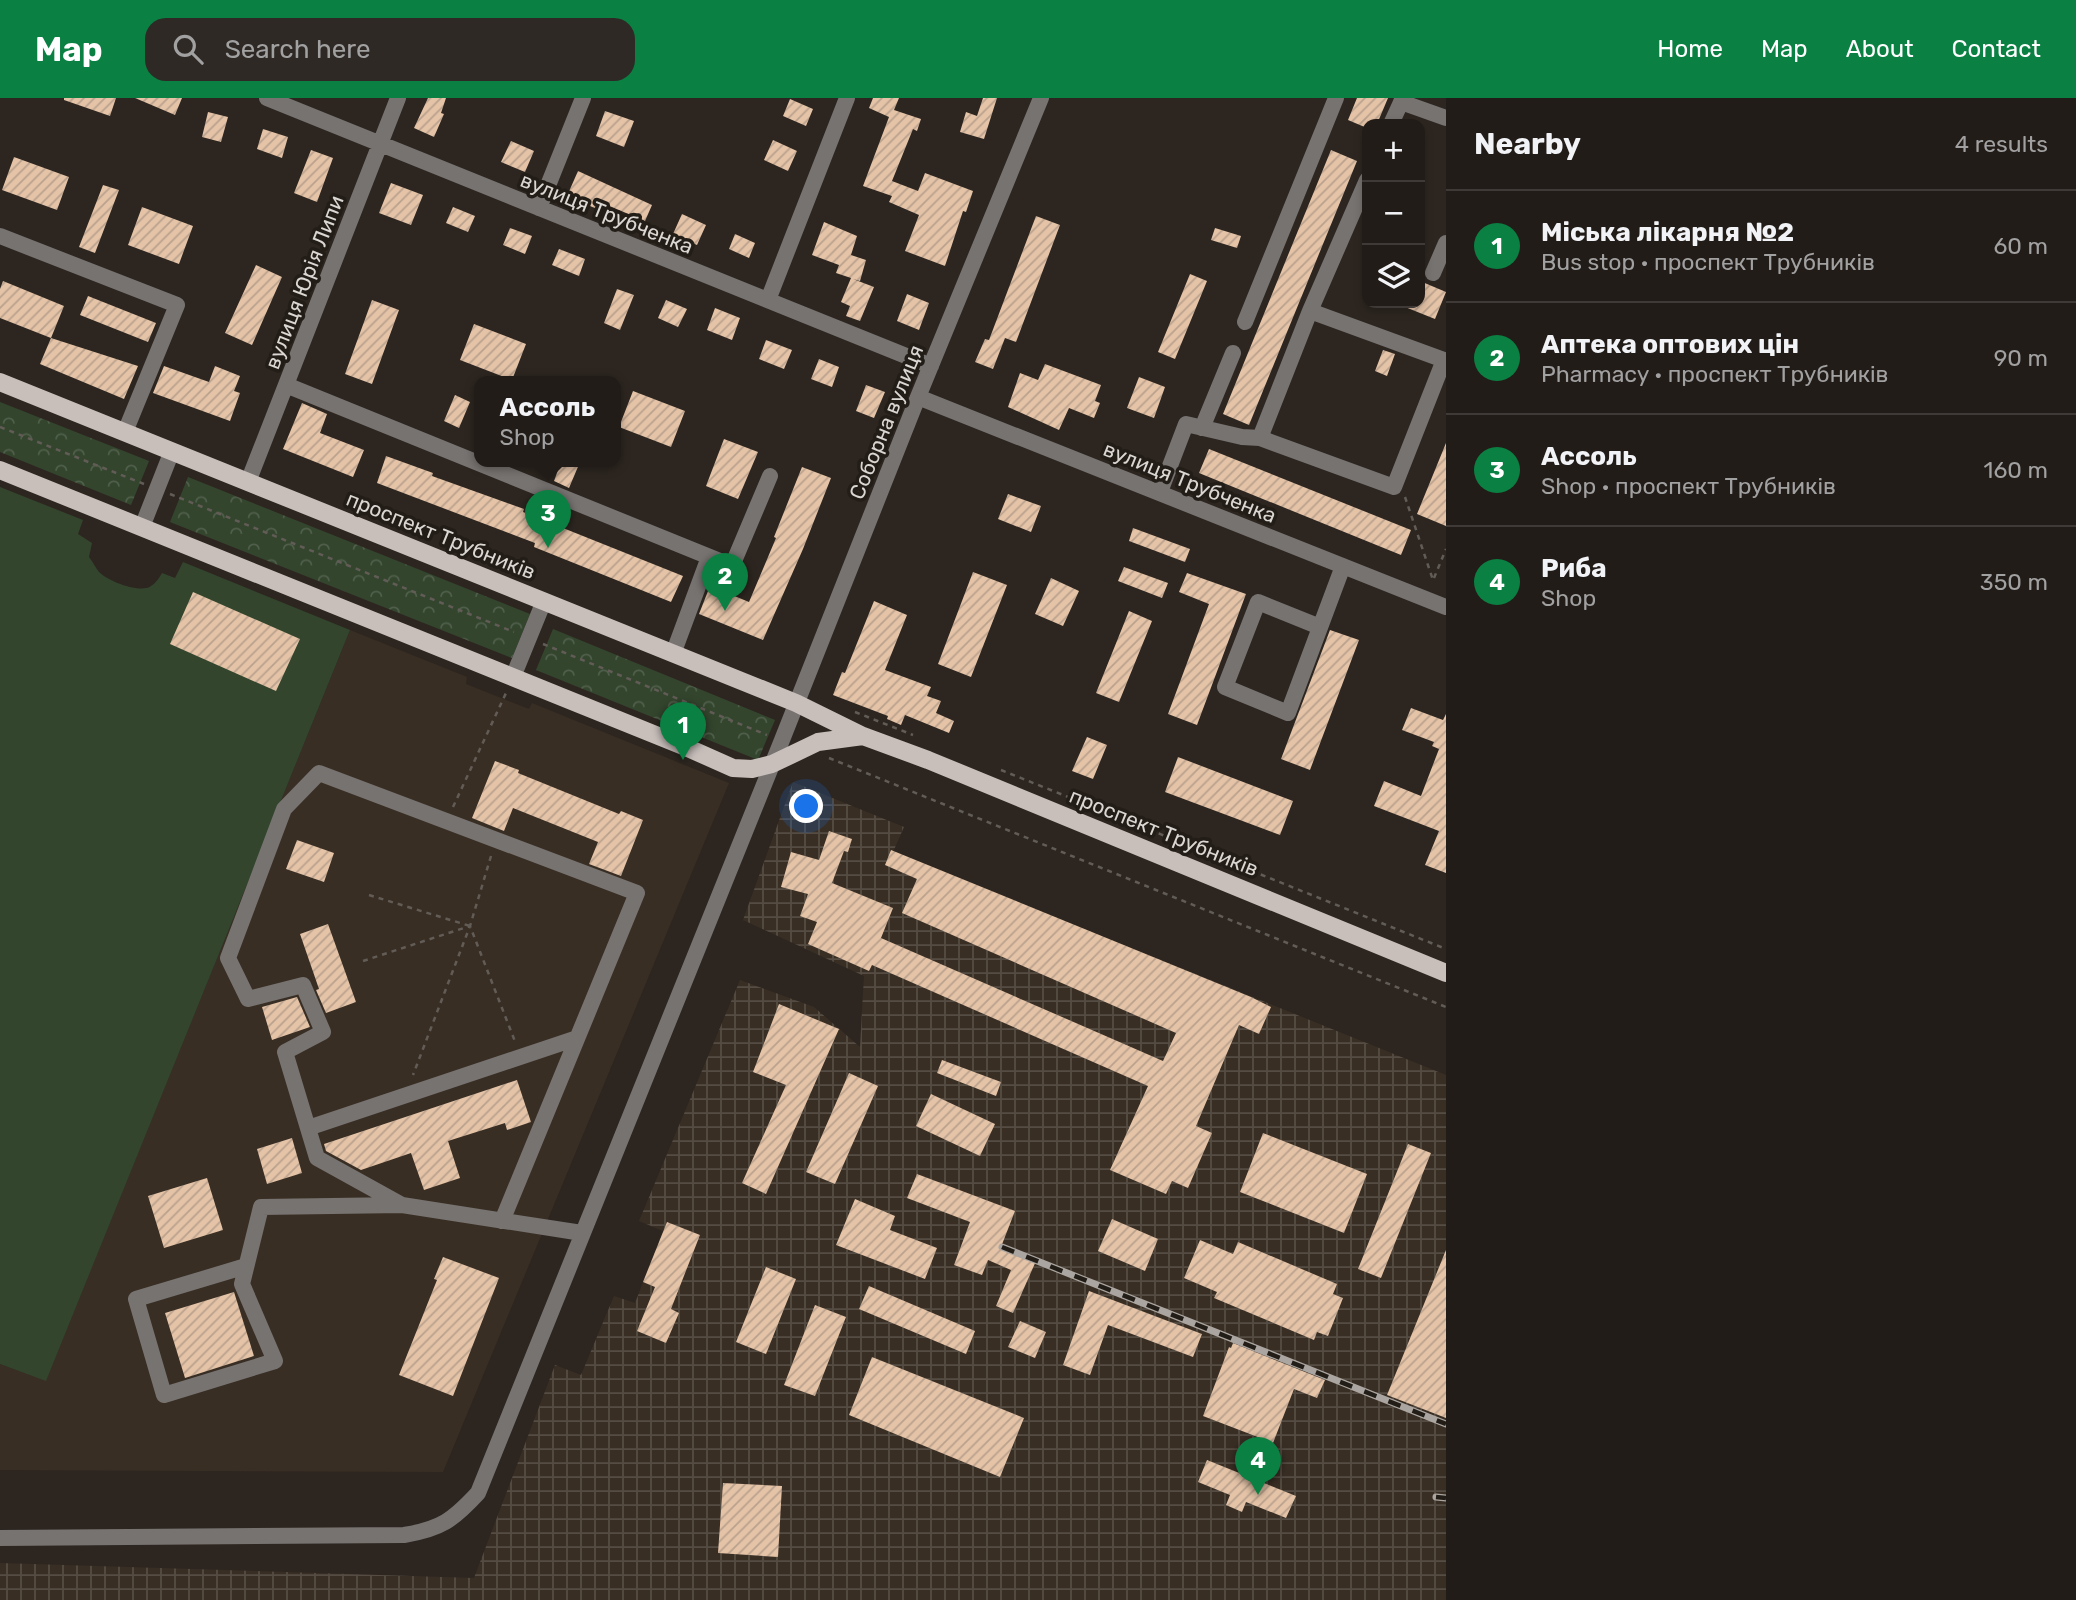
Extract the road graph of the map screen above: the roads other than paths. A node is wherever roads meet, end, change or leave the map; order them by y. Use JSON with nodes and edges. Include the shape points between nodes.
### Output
{"nodes":[{"id":1,"x":267,"y":98,"type":"edge"},
{"id":2,"x":398,"y":98,"type":"edge"},
{"id":3,"x":583,"y":98,"type":"edge"},
{"id":4,"x":847,"y":98,"type":"edge"},
{"id":5,"x":1041,"y":98,"type":"edge"},
{"id":6,"x":1336,"y":98,"type":"edge"},
{"id":7,"x":1402,"y":100,"type":"edge"},
{"id":8,"x":1446,"y":118,"type":"edge"},
{"id":9,"x":1393,"y":119,"type":"edge"},
{"id":10,"x":380,"y":145,"type":"junction"},
{"id":11,"x":1366,"y":182,"type":"edge"},
{"id":12,"x":538,"y":208,"type":"junction"},
{"id":13,"x":0,"y":236,"type":"edge"},
{"id":14,"x":1446,"y":243,"type":"edge"},
{"id":15,"x":1433,"y":273,"type":"dead end"},
{"id":16,"x":768,"y":300,"type":"junction"},
{"id":17,"x":1310,"y":311,"type":"junction"},
{"id":18,"x":1245,"y":321,"type":"dead end"},
{"id":19,"x":1233,"y":354,"type":"dead end"},
{"id":20,"x":931,"y":366,"type":"junction"},
{"id":21,"x":0,"y":382,"type":"edge"},
{"id":22,"x":286,"y":385,"type":"junction"},
{"id":23,"x":918,"y":397,"type":"junction"},
{"id":24,"x":1202,"y":428,"type":"junction"},
{"id":25,"x":125,"y":432,"type":"junction"},
{"id":26,"x":1260,"y":438,"type":"junction"},
{"id":27,"x":172,"y":451,"type":"junction"},
{"id":28,"x":474,"y":461,"type":"edge"},
{"id":29,"x":488,"y":467,"type":"edge"},
{"id":30,"x":0,"y":470,"type":"edge"},
{"id":31,"x":770,"y":476,"type":"dead end"},
{"id":32,"x":248,"y":482,"type":"junction"},
{"id":33,"x":1160,"y":492,"type":"junction"},
{"id":34,"x":142,"y":527,"type":"junction"},
{"id":35,"x":709,"y":557,"type":"junction"},
{"id":36,"x":1343,"y":566,"type":"junction"},
{"id":37,"x":544,"y":601,"type":"junction"},
{"id":38,"x":1446,"y":607,"type":"edge"},
{"id":39,"x":1320,"y":627,"type":"junction"},
{"id":40,"x":673,"y":654,"type":"junction"},
{"id":41,"x":513,"y":677,"type":"junction"},
{"id":42,"x":796,"y":703,"type":"junction"},
{"id":43,"x":863,"y":736,"type":"junction"},
{"id":44,"x":772,"y":764,"type":"junction"},
{"id":45,"x":1446,"y":973,"type":"edge"},
{"id":46,"x":577,"y":1038,"type":"junction"},
{"id":47,"x":308,"y":1128,"type":"junction"},
{"id":48,"x":402,"y":1205,"type":"junction"},
{"id":49,"x":502,"y":1221,"type":"junction"},
{"id":50,"x":582,"y":1233,"type":"junction"},
{"id":51,"x":246,"y":1266,"type":"junction"},
{"id":52,"x":0,"y":1538,"type":"edge"}],
"edges":[{"from":1,"to":10,"type":"street","name":"вулиця Трубченка"},
{"from":2,"to":10,"type":"street","name":"вулиця Юрія Липи"},
{"from":3,"to":12,"type":"street"},
{"from":4,"to":16,"type":"street"},
{"from":5,"to":20,"type":"street","name":"Соборна вулиця"},
{"from":6,"to":18,"type":"street"},
{"from":7,"to":8,"type":"street"},
{"from":7,"to":9,"type":"street"},
{"from":10,"to":12,"type":"street","name":"вулиця Трубченка"},
{"from":10,"to":22,"type":"street","name":"вулиця Юрія Липи"},
{"from":11,"to":17,"type":"street"},
{"from":12,"to":16,"type":"street","name":"вулиця Трубченка"},
{"from":13,"to":25,"type":"street","via":[[177,305]]},
{"from":14,"to":15,"type":"street"},
{"from":16,"to":20,"type":"street","name":"вулиця Трубченка"},
{"from":17,"to":26,"type":"street"},
{"from":17,"to":26,"type":"street","via":[[1444,360],[1394,487]]},
{"from":19,"to":24,"type":"street"},
{"from":20,"to":23,"type":"street","name":"Соборна вулиця"},
{"from":21,"to":25,"type":"main road","name":"проспект Трубників"},
{"from":22,"to":28,"type":"street"},
{"from":22,"to":32,"type":"street","name":"вулиця Юрія Липи"},
{"from":23,"to":33,"type":"street","name":"вулиця Трубченка"},
{"from":23,"to":42,"type":"street","name":"Соборна вулиця"},
{"from":24,"to":26,"type":"street"},
{"from":24,"to":33,"type":"street","via":[[1186,424]]},
{"from":25,"to":27,"type":"main road","name":"проспект Трубників"},
{"from":27,"to":32,"type":"main road","name":"проспект Трубників"},
{"from":27,"to":34,"type":"street"},
{"from":29,"to":35,"type":"street"},
{"from":30,"to":34,"type":"main road","name":"проспект Трубників"},
{"from":31,"to":35,"type":"street","via":[[732,566]]},
{"from":32,"to":37,"type":"main road","name":"проспект Трубників"},
{"from":33,"to":36,"type":"street","name":"вулиця Трубченка"},
{"from":34,"to":41,"type":"main road","name":"проспект Трубників"},
{"from":35,"to":40,"type":"street"},
{"from":36,"to":38,"type":"street","name":"вулиця Трубченка"},
{"from":36,"to":39,"type":"street"},
{"from":37,"to":40,"type":"main road","name":"проспект Трубників"},
{"from":37,"to":41,"type":"street"},
{"from":39,"to":39,"type":"street","via":[[1288,713],[1225,687],[1258,602]]},
{"from":40,"to":42,"type":"main road","name":"проспект Трубників"},
{"from":41,"to":44,"type":"main road","name":"проспект Трубників","via":[[733,768]]},
{"from":42,"to":43,"type":"main road","name":"проспект Трубників"},
{"from":42,"to":44,"type":"street","name":"Соборна вулиця"},
{"from":43,"to":44,"type":"main road","name":"проспект Трубників","via":[[818,742]]},
{"from":43,"to":45,"type":"main road","name":"проспект Трубників"},
{"from":44,"to":50,"type":"street","name":"Соборна вулиця"},
{"from":46,"to":47,"type":"street"},
{"from":46,"to":47,"type":"street","via":[[637,893],[318,773],[284,809],[228,958],[248,999],[303,985],[323,1032],[285,1052]]},
{"from":46,"to":49,"type":"street"},
{"from":47,"to":48,"type":"street","via":[[317,1158]]},
{"from":48,"to":49,"type":"street"},
{"from":48,"to":51,"type":"street","via":[[261,1207]]},
{"from":49,"to":50,"type":"street"},
{"from":50,"to":52,"type":"street","name":"Соборна вулиця","via":[[478,1493],[456,1517],[428,1531],[404,1535]]},
{"from":51,"to":51,"type":"street","via":[[242,1284],[275,1361],[164,1395],[136,1299]]}]}
